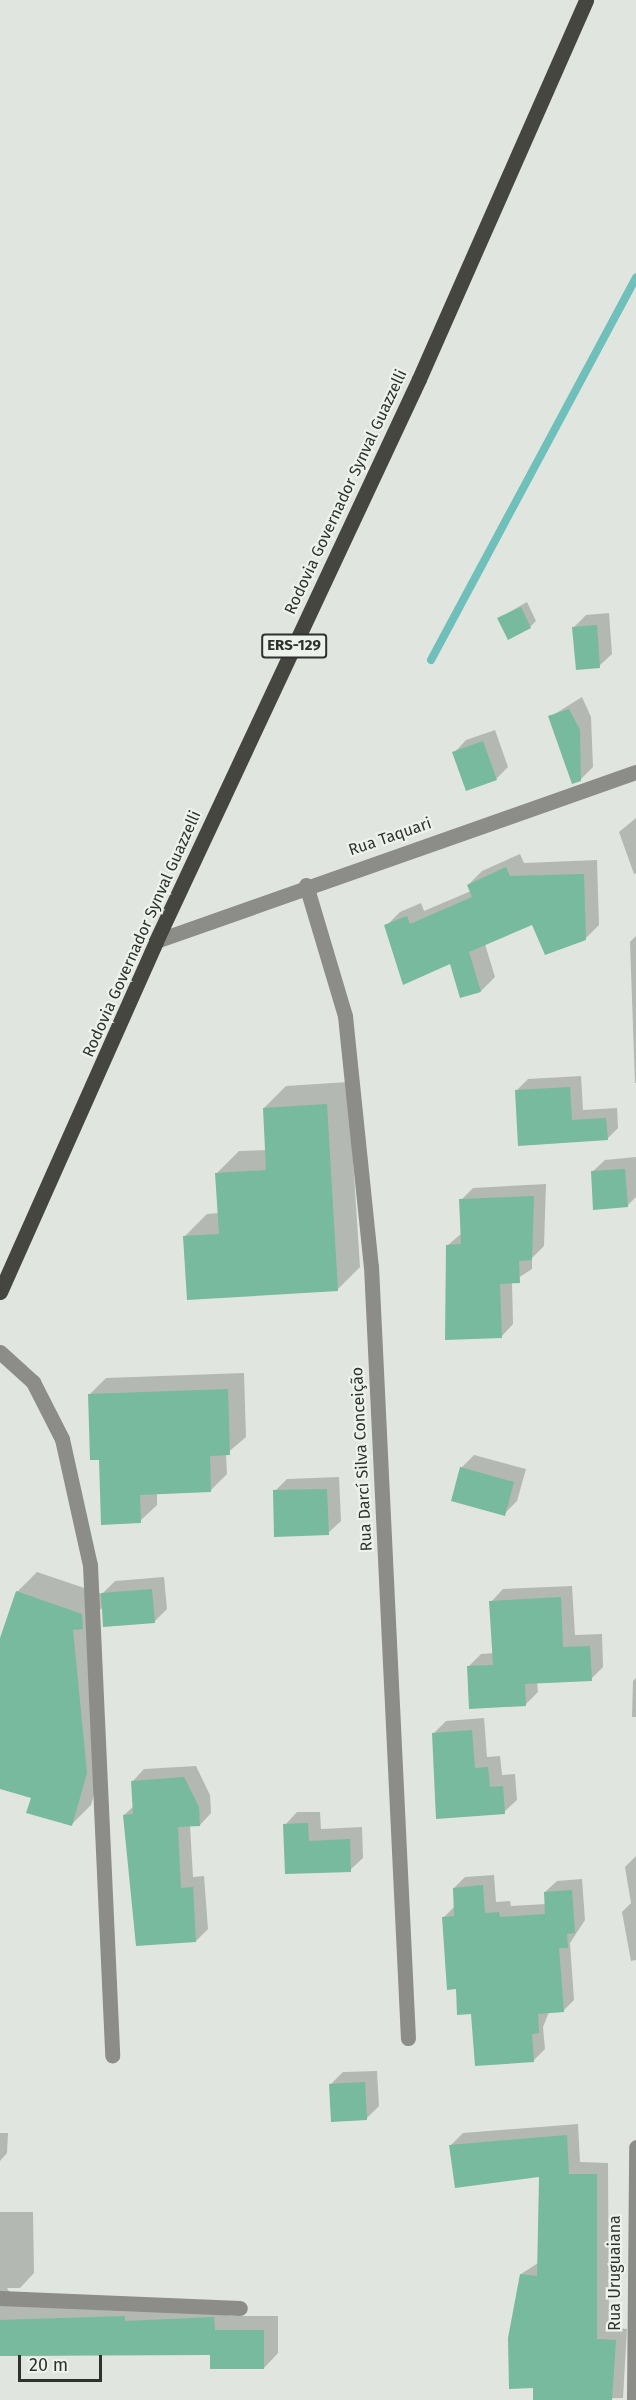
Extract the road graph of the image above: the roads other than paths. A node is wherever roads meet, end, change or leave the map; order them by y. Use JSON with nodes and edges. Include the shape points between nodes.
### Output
{"nodes":[{"id":1,"x":586,"y":0,"type":"edge"},
{"id":2,"x":636,"y":772,"type":"edge"},
{"id":3,"x":306,"y":885,"type":"junction"},
{"id":4,"x":156,"y":941,"type":"junction"},
{"id":5,"x":0,"y":1292,"type":"edge"},
{"id":6,"x":0,"y":1352,"type":"edge"},
{"id":7,"x":408,"y":2038,"type":"dead end"},
{"id":8,"x":112,"y":2056,"type":"dead end"},
{"id":9,"x":636,"y":2147,"type":"edge"},
{"id":10,"x":634,"y":2257,"type":"edge"},
{"id":11,"x":0,"y":2298,"type":"edge"},
{"id":12,"x":240,"y":2308,"type":"dead end"},
{"id":13,"x":634,"y":2400,"type":"edge"}],
"edges":[{"from":1,"to":4,"type":"main road","name":"Rodovia Governador Synval Guazzelli","number":"ERS-129","via":[[419,379]]},
{"from":2,"to":3,"type":"street","name":"Rua Taquari"},
{"from":3,"to":4,"type":"street","name":"Rua Taquari"},
{"from":3,"to":7,"type":"street","name":"Rua Darcí Silva Conceição","via":[[345,1016],[371,1266]]},
{"from":4,"to":5,"type":"main road","name":"Rodovia Governador Synval Guazzelli","number":"ERS-129"},
{"from":6,"to":8,"type":"street","via":[[33,1382],[62,1439],[90,1565]]},
{"from":9,"to":10,"type":"street","name":"Rua Uruguaiana"},
{"from":10,"to":13,"type":"street","name":"Rua Uruguaiana"},
{"from":11,"to":12,"type":"street"}]}
